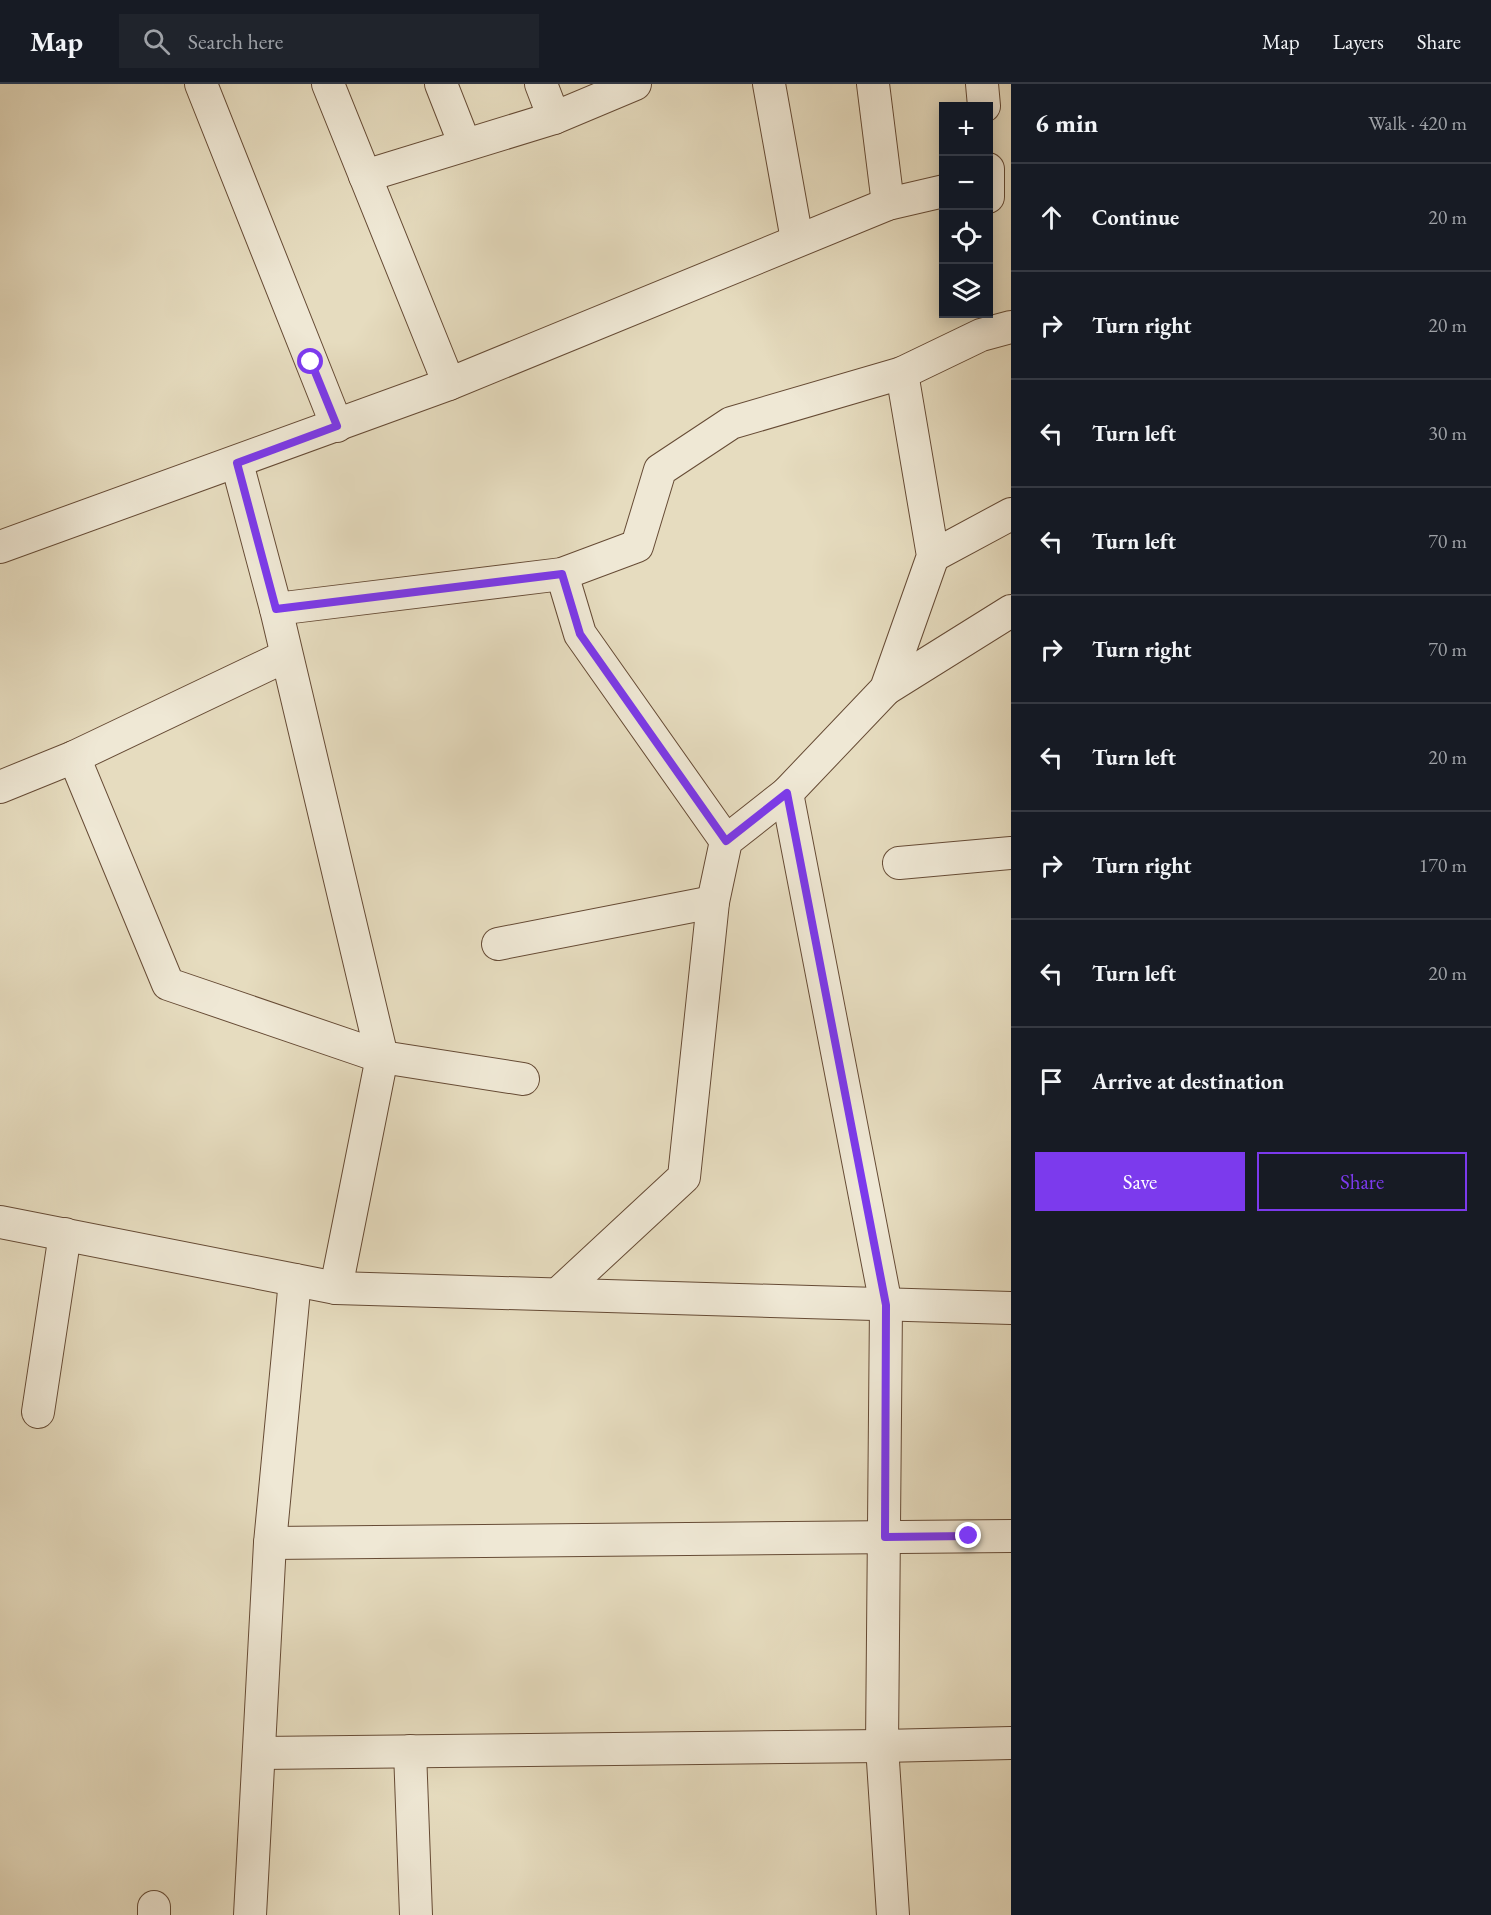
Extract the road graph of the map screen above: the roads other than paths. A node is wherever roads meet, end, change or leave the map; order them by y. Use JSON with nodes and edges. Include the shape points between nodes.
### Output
{"nodes":[{"id":1,"x":201,"y":84,"type":"edge"},
{"id":2,"x":328,"y":84,"type":"edge"},
{"id":3,"x":441,"y":84,"type":"edge"},
{"id":4,"x":541,"y":84,"type":"edge"},
{"id":5,"x":636,"y":84,"type":"edge"},
{"id":6,"x":769,"y":84,"type":"edge"},
{"id":7,"x":873,"y":84,"type":"edge"},
{"id":8,"x":982,"y":84,"type":"edge"},
{"id":9,"x":984,"y":102,"type":"edge"},
{"id":10,"x":554,"y":118,"type":"junction"},
{"id":11,"x":465,"y":146,"type":"junction"},
{"id":12,"x":365,"y":176,"type":"junction"},
{"id":13,"x":939,"y":192,"type":"edge"},
{"id":14,"x":888,"y":204,"type":"junction"},
{"id":15,"x":797,"y":240,"type":"junction"},
{"id":16,"x":982,"y":324,"type":"edge"},
{"id":17,"x":1011,"y":327,"type":"edge"},
{"id":18,"x":902,"y":374,"type":"junction"},
{"id":19,"x":449,"y":384,"type":"junction"},
{"id":20,"x":337,"y":426,"type":"junction"},
{"id":21,"x":237,"y":463,"type":"junction"},
{"id":22,"x":1011,"y":514,"type":"edge"},
{"id":23,"x":0,"y":548,"type":"edge"},
{"id":24,"x":933,"y":556,"type":"junction"},
{"id":25,"x":562,"y":574,"type":"junction"},
{"id":26,"x":276,"y":609,"type":"junction"},
{"id":27,"x":1011,"y":611,"type":"edge"},
{"id":28,"x":286,"y":656,"type":"junction"},
{"id":29,"x":886,"y":689,"type":"junction"},
{"id":30,"x":74,"y":757,"type":"junction"},
{"id":31,"x":0,"y":787,"type":"edge"},
{"id":32,"x":787,"y":793,"type":"junction"},
{"id":33,"x":726,"y":841,"type":"junction"},
{"id":34,"x":1011,"y":853,"type":"edge"},
{"id":35,"x":899,"y":863,"type":"dead end"},
{"id":36,"x":713,"y":902,"type":"junction"},
{"id":37,"x":498,"y":944,"type":"dead end"},
{"id":38,"x":381,"y":1057,"type":"junction"},
{"id":39,"x":523,"y":1079,"type":"dead end"},
{"id":40,"x":0,"y":1222,"type":"edge"},
{"id":41,"x":65,"y":1234,"type":"junction"},
{"id":42,"x":295,"y":1280,"type":"junction"},
{"id":43,"x":336,"y":1288,"type":"junction"},
{"id":44,"x":559,"y":1293,"type":"junction"},
{"id":45,"x":886,"y":1305,"type":"junction"},
{"id":46,"x":1011,"y":1308,"type":"edge"},
{"id":47,"x":38,"y":1412,"type":"dead end"},
{"id":48,"x":1011,"y":1536,"type":"edge"},
{"id":49,"x":885,"y":1537,"type":"junction"},
{"id":50,"x":270,"y":1543,"type":"junction"},
{"id":51,"x":1011,"y":1743,"type":"edge"},
{"id":52,"x":882,"y":1746,"type":"junction"},
{"id":53,"x":410,"y":1751,"type":"junction"},
{"id":54,"x":260,"y":1753,"type":"junction"},
{"id":55,"x":250,"y":1915,"type":"edge"},
{"id":56,"x":416,"y":1915,"type":"edge"},
{"id":57,"x":893,"y":1915,"type":"edge"}],
"edges":[{"from":1,"to":20,"type":"street"},
{"from":2,"to":12,"type":"street"},
{"from":3,"to":11,"type":"street"},
{"from":4,"to":10,"type":"street"},
{"from":5,"to":10,"type":"street"},
{"from":6,"to":15,"type":"street"},
{"from":7,"to":14,"type":"street"},
{"from":8,"to":9,"type":"street"},
{"from":10,"to":11,"type":"street"},
{"from":11,"to":12,"type":"street"},
{"from":12,"to":19,"type":"street"},
{"from":13,"to":14,"type":"street"},
{"from":14,"to":15,"type":"street"},
{"from":15,"to":19,"type":"street"},
{"from":16,"to":17,"type":"street"},
{"from":16,"to":18,"type":"street"},
{"from":18,"to":24,"type":"street"},
{"from":18,"to":25,"type":"street","via":[[731,423],[660,470],[637,546]]},
{"from":19,"to":20,"type":"street"},
{"from":20,"to":21,"type":"street"},
{"from":21,"to":23,"type":"street"},
{"from":21,"to":26,"type":"street"},
{"from":22,"to":24,"type":"street"},
{"from":24,"to":29,"type":"street"},
{"from":25,"to":26,"type":"street"},
{"from":25,"to":33,"type":"street","via":[[580,634]]},
{"from":26,"to":28,"type":"street"},
{"from":27,"to":29,"type":"street"},
{"from":28,"to":30,"type":"street"},
{"from":28,"to":38,"type":"street"},
{"from":29,"to":32,"type":"street"},
{"from":30,"to":31,"type":"street"},
{"from":30,"to":38,"type":"street","via":[[168,984]]},
{"from":32,"to":33,"type":"street"},
{"from":32,"to":45,"type":"street"},
{"from":33,"to":36,"type":"street"},
{"from":34,"to":35,"type":"street"},
{"from":36,"to":37,"type":"street"},
{"from":36,"to":44,"type":"street","via":[[684,1177]]},
{"from":38,"to":39,"type":"street"},
{"from":38,"to":43,"type":"street"},
{"from":40,"to":41,"type":"street"},
{"from":41,"to":42,"type":"street"},
{"from":41,"to":47,"type":"street"},
{"from":42,"to":43,"type":"street"},
{"from":42,"to":50,"type":"street"},
{"from":43,"to":44,"type":"street"},
{"from":44,"to":45,"type":"street"},
{"from":45,"to":46,"type":"street"},
{"from":45,"to":49,"type":"street"},
{"from":48,"to":49,"type":"street"},
{"from":49,"to":50,"type":"street"},
{"from":49,"to":52,"type":"street"},
{"from":50,"to":54,"type":"street"},
{"from":51,"to":52,"type":"street"},
{"from":52,"to":53,"type":"street"},
{"from":52,"to":57,"type":"street"},
{"from":53,"to":54,"type":"street"},
{"from":53,"to":56,"type":"street"},
{"from":54,"to":55,"type":"street"}]}
